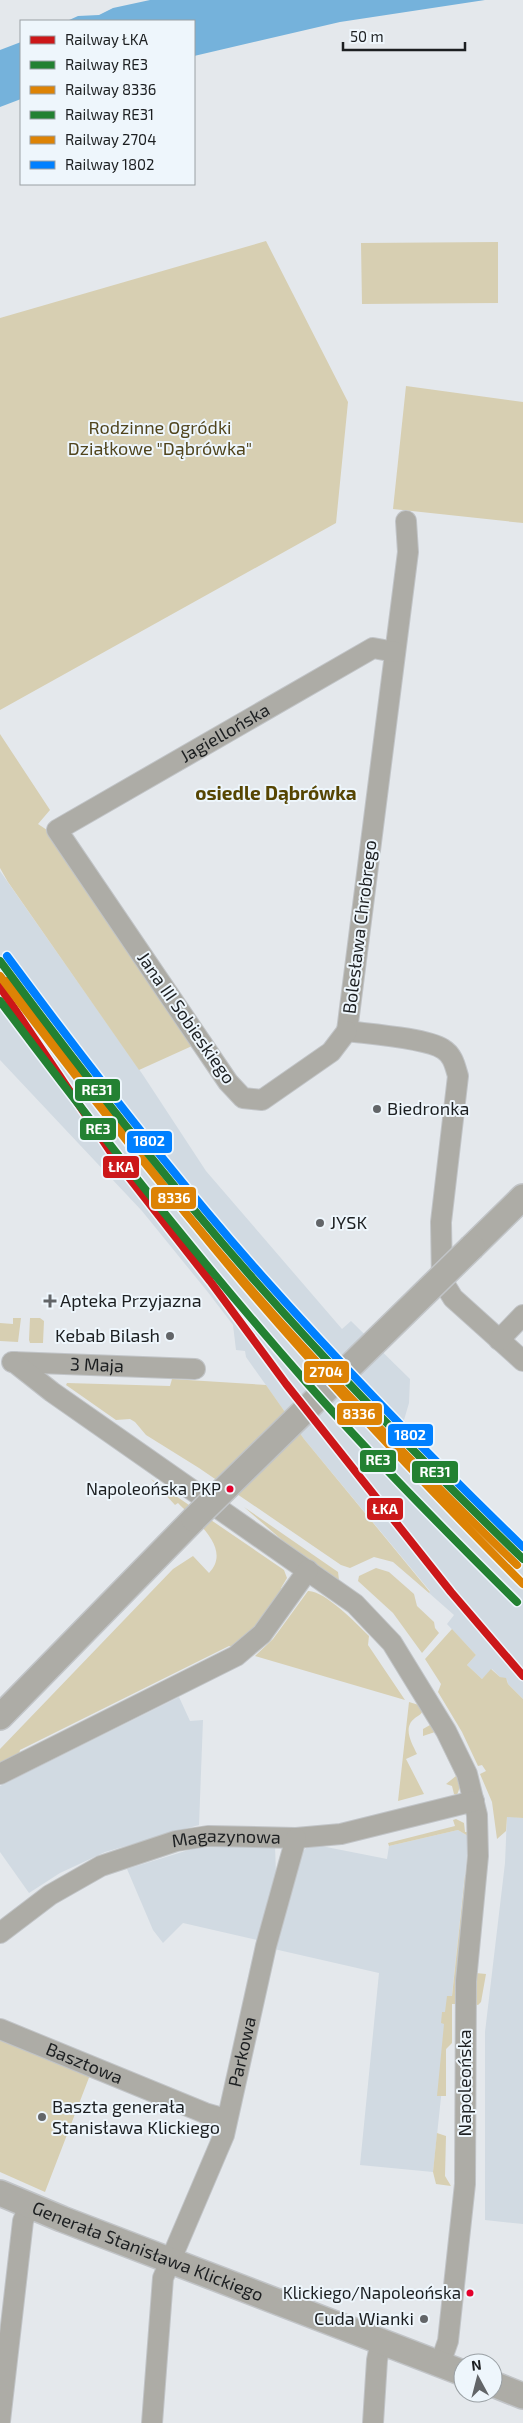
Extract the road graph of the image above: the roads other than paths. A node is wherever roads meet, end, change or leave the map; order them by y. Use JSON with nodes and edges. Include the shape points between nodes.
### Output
{"nodes":[{"id":1,"x":406,"y":521,"type":"dead end"},
{"id":2,"x":395,"y":652,"type":"junction"},
{"id":3,"x":57,"y":830,"type":"joint"},
{"id":4,"x":347,"y":1031,"type":"junction"},
{"id":5,"x":523,"y":1197,"type":"edge"},
{"id":6,"x":523,"y":1315,"type":"edge"},
{"id":7,"x":499,"y":1340,"type":"junction"},
{"id":8,"x":7,"y":1361,"type":"edge"},
{"id":9,"x":523,"y":1362,"type":"edge"},
{"id":10,"x":195,"y":1368,"type":"dead end"},
{"id":11,"x":308,"y":1570,"type":"junction"},
{"id":12,"x":0,"y":1717,"type":"edge"},
{"id":13,"x":0,"y":1774,"type":"edge"},
{"id":14,"x":474,"y":1801,"type":"junction"},
{"id":15,"x":296,"y":1838,"type":"junction"},
{"id":16,"x":0,"y":1933,"type":"edge"},
{"id":17,"x":0,"y":2028,"type":"edge"},
{"id":18,"x":226,"y":2119,"type":"junction"},
{"id":19,"x":0,"y":2193,"type":"edge"},
{"id":20,"x":29,"y":2206,"type":"junction"},
{"id":21,"x":171,"y":2260,"type":"junction"},
{"id":22,"x":381,"y":2341,"type":"junction"},
{"id":23,"x":452,"y":2368,"type":"edge"},
{"id":24,"x":503,"y":2388,"type":"edge"},
{"id":25,"x":523,"y":2396,"type":"edge"},
{"id":26,"x":0,"y":2421,"type":"edge"},
{"id":27,"x":152,"y":2423,"type":"edge"},
{"id":28,"x":373,"y":2423,"type":"edge"}],
"edges":[{"from":1,"to":2,"type":"street","name":"Bolesława Chrobrego","via":[[408,552]]},
{"from":2,"to":3,"type":"street","name":"Jagiellońska","via":[[374,648]]},
{"from":2,"to":4,"type":"street","name":"Bolesława Chrobrego"},
{"from":3,"to":4,"type":"street","name":"Jana III Sobieskiego","via":[[228,1082],[243,1098],[262,1100],[331,1052]]},
{"from":4,"to":7,"type":"street","name":"Bolesława Chrobrego","via":[[426,1043],[444,1049],[454,1061],[458,1076],[441,1222],[442,1280],[454,1298]]},
{"from":5,"to":12,"type":"street","bridge":true,"via":[[194,1519]]},
{"from":6,"to":7,"type":"street"},
{"from":7,"to":9,"type":"street"},
{"from":8,"to":10,"type":"street","name":"3 Maja"},
{"from":8,"to":11,"type":"street","name":"Napoleońska"},
{"from":11,"to":13,"type":"street","via":[[262,1634],[236,1656]]},
{"from":11,"to":14,"type":"street","name":"Napoleońska","via":[[355,1604],[392,1643],[455,1746]]},
{"from":14,"to":15,"type":"street","name":"Magazynowa","via":[[355,1832]]},
{"from":14,"to":23,"type":"street","name":"Napoleońska","via":[[478,1856],[466,1982],[464,2193],[448,2341]]},
{"from":15,"to":16,"type":"street","name":"Magazynowa","via":[[197,1837],[176,1840],[120,1858],[87,1873],[50,1895]]},
{"from":15,"to":18,"type":"street","name":"Parkowa","via":[[266,1946]]},
{"from":17,"to":18,"type":"street","name":"Basztowa","via":[[204,2113]]},
{"from":18,"to":21,"type":"street","name":"Parkowa","via":[[224,2135]]},
{"from":19,"to":20,"type":"street","name":"Generała Stanisława Klickiego"},
{"from":20,"to":21,"type":"street","name":"Generała Stanisława Klickiego"},
{"from":20,"to":26,"type":"street","via":[[23,2221]]},
{"from":21,"to":22,"type":"street","name":"Generała Stanisława Klickiego"},
{"from":21,"to":27,"type":"street","name":"Parkowa","via":[[163,2278]]},
{"from":22,"to":23,"type":"street","name":"Generała Stanisława Klickiego"},
{"from":22,"to":28,"type":"street","via":[[376,2360]]},
{"from":24,"to":25,"type":"street"}]}
